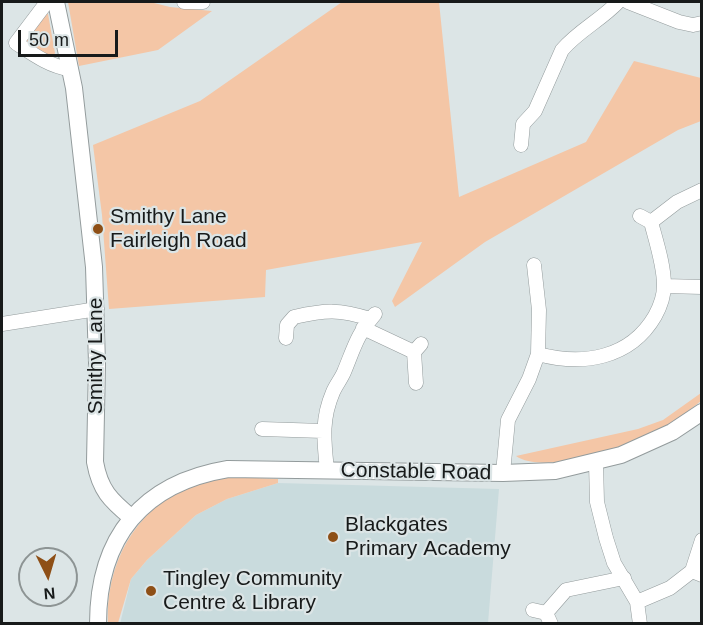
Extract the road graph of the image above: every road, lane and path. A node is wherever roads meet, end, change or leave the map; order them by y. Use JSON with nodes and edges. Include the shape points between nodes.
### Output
{"nodes":[{"id":1,"x":47,"y":2,"type":"edge"},
{"id":2,"x":56,"y":2,"type":"edge"},
{"id":3,"x":184,"y":2,"type":"edge"},
{"id":4,"x":203,"y":2,"type":"edge"},
{"id":5,"x":618,"y":2,"type":"edge"},
{"id":6,"x":628,"y":2,"type":"edge"},
{"id":7,"x":702,"y":23,"type":"edge"},
{"id":8,"x":16,"y":43,"type":"junction"},
{"id":9,"x":2,"y":46,"type":"edge"},
{"id":10,"x":69,"y":69,"type":"junction"},
{"id":11,"x":521,"y":145,"type":"dead end"},
{"id":12,"x":702,"y":190,"type":"edge"},
{"id":13,"x":534,"y":265,"type":"dead end"},
{"id":14,"x":664,"y":286,"type":"junction"},
{"id":15,"x":702,"y":287,"type":"edge"},
{"id":16,"x":97,"y":309,"type":"junction"},
{"id":17,"x":369,"y":321,"type":"junction"},
{"id":18,"x":2,"y":324,"type":"edge"},
{"id":19,"x":286,"y":338,"type":"dead end"},
{"id":20,"x":538,"y":354,"type":"junction"},
{"id":21,"x":416,"y":383,"type":"dead end"},
{"id":22,"x":702,"y":412,"type":"edge"},
{"id":23,"x":262,"y":429,"type":"dead end"},
{"id":24,"x":323,"y":430,"type":"junction"},
{"id":25,"x":596,"y":463,"type":"junction"},
{"id":26,"x":327,"y":470,"type":"junction"},
{"id":27,"x":503,"y":473,"type":"junction"},
{"id":28,"x":132,"y":518,"type":"junction"},
{"id":29,"x":702,"y":540,"type":"edge"},
{"id":30,"x":697,"y":573,"type":"edge"},
{"id":31,"x":624,"y":578,"type":"junction"},
{"id":32,"x":637,"y":602,"type":"junction"},
{"id":33,"x":543,"y":616,"type":"edge"},
{"id":34,"x":98,"y":624,"type":"edge"},
{"id":35,"x":640,"y":624,"type":"edge"}],
"edges":[{"from":1,"to":8,"type":"street"},
{"from":2,"to":10,"type":"street","name":"Smithy Lane"},
{"from":3,"to":4,"type":"street"},
{"from":5,"to":11,"type":"street","via":[[562,50],[535,111],[519,118]]},
{"from":6,"to":7,"type":"street","via":[[679,22]]},
{"from":8,"to":9,"type":"street"},
{"from":8,"to":10,"type":"street","via":[[56,67]]},
{"from":10,"to":16,"type":"street","name":"Smithy Lane"},
{"from":12,"to":14,"type":"street","via":[[645,219]]},
{"from":13,"to":20,"type":"street"},
{"from":14,"to":15,"type":"street"},
{"from":14,"to":20,"type":"street","via":[[659,308],[648,328],[630,344],[607,356],[584,360]]},
{"from":16,"to":18,"type":"street"},
{"from":16,"to":28,"type":"street","name":"Smithy Lane","via":[[95,462],[105,492]]},
{"from":17,"to":19,"type":"street","via":[[346,311],[330,310],[294,317],[287,325]]},
{"from":17,"to":21,"type":"street","via":[[418,348]]},
{"from":17,"to":24,"type":"street","via":[[355,340],[334,389]]},
{"from":20,"to":27,"type":"street","via":[[508,420]]},
{"from":22,"to":25,"type":"street","name":"Constable Road","via":[[651,443]]},
{"from":23,"to":24,"type":"street"},
{"from":24,"to":26,"type":"street"},
{"from":25,"to":27,"type":"street","name":"Constable Road","via":[[555,471]]},
{"from":25,"to":31,"type":"street","via":[[597,502],[614,563]]},
{"from":26,"to":27,"type":"street","name":"Constable Road"},
{"from":26,"to":28,"type":"street","name":"Constable Road","via":[[228,469],[206,473],[165,490]]},
{"from":28,"to":34,"type":"street","via":[[108,558]]},
{"from":29,"to":30,"type":"street"},
{"from":30,"to":32,"type":"street"},
{"from":31,"to":32,"type":"street"},
{"from":31,"to":33,"type":"street","via":[[566,590]]},
{"from":32,"to":35,"type":"street"}]}
